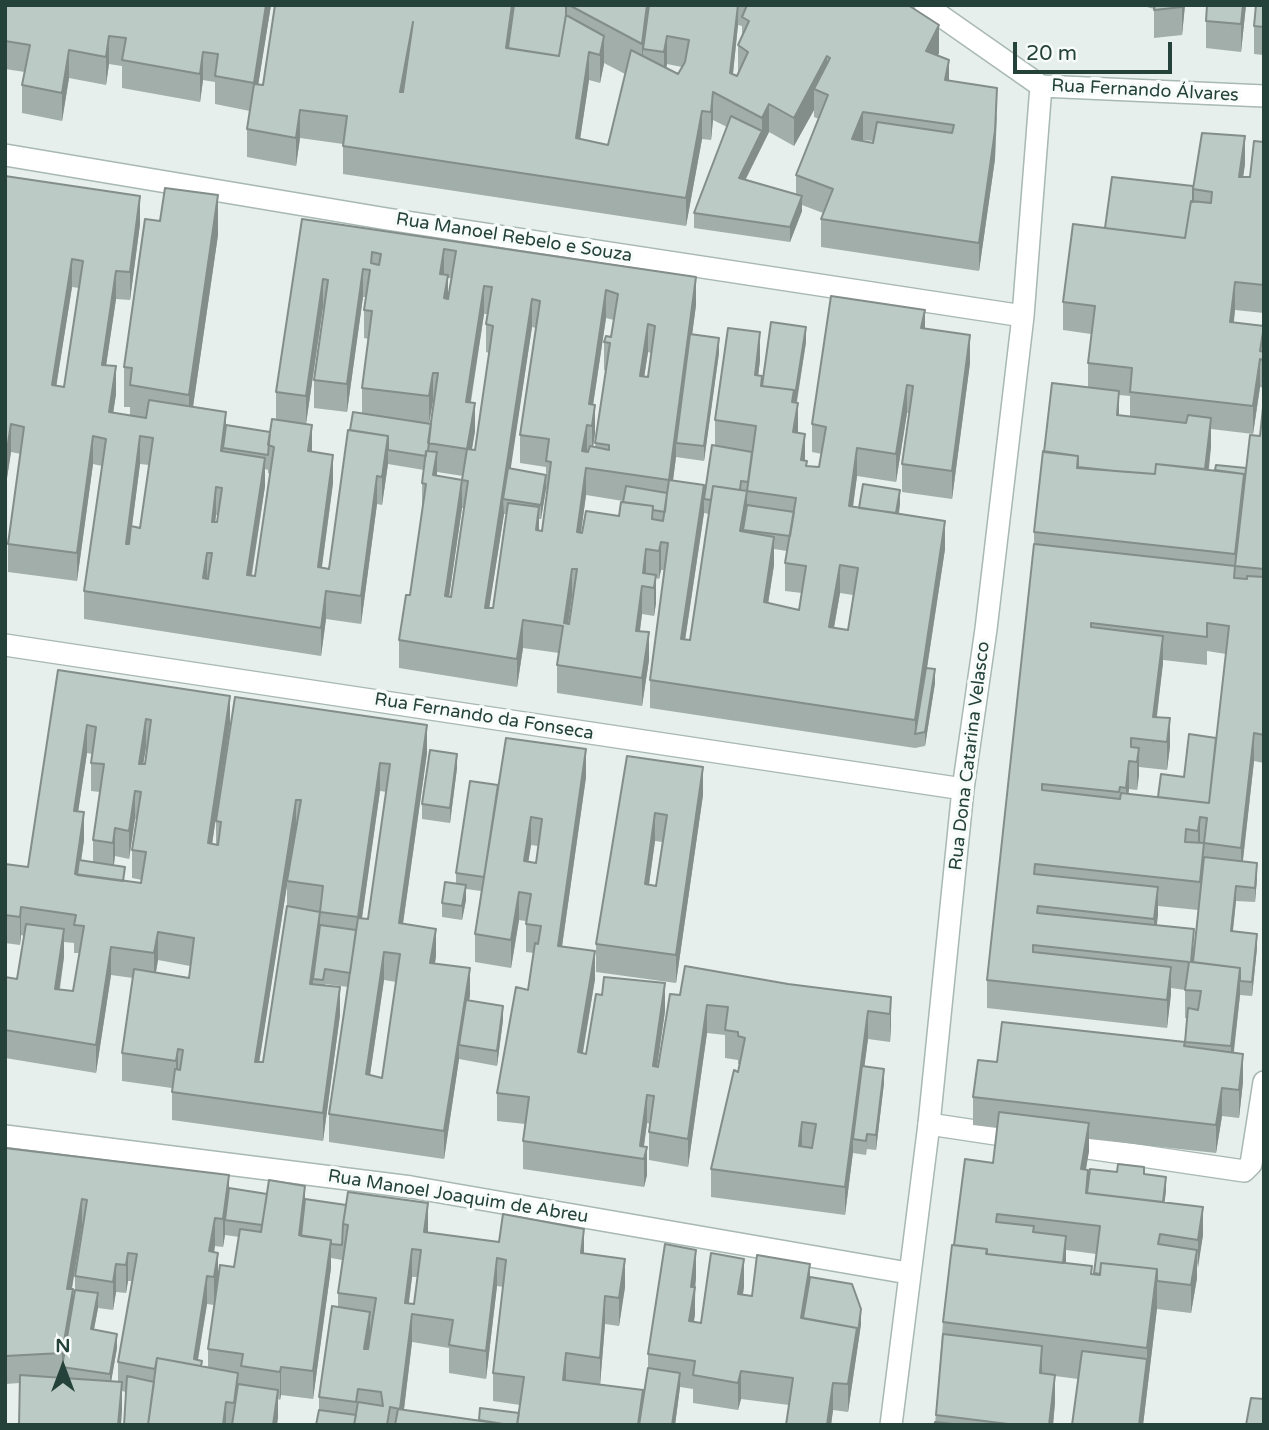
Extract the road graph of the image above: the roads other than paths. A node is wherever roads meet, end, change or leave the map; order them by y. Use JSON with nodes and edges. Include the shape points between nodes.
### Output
{"nodes":[{"id":1,"x":925,"y":5,"type":"edge"},
{"id":2,"x":1041,"y":86,"type":"junction"},
{"id":3,"x":1264,"y":96,"type":"edge"},
{"id":4,"x":5,"y":155,"type":"edge"},
{"id":5,"x":1023,"y":316,"type":"junction"},
{"id":6,"x":5,"y":645,"type":"edge"},
{"id":7,"x":963,"y":789,"type":"junction"},
{"id":8,"x":1264,"y":1082,"type":"edge"},
{"id":9,"x":929,"y":1124,"type":"junction"},
{"id":10,"x":5,"y":1136,"type":"edge"},
{"id":11,"x":908,"y":1273,"type":"junction"},
{"id":12,"x":891,"y":1425,"type":"edge"}],
"edges":[{"from":1,"to":2,"type":"street","name":"Rua Fernando Álvares"},
{"from":2,"to":3,"type":"street","name":"Rua Fernando Álvares"},
{"from":2,"to":5,"type":"street","name":"Rua Dona Catarina Velasco"},
{"from":4,"to":5,"type":"street","name":"Rua Manoel Rebelo e Souza","via":[[387,219]]},
{"from":5,"to":7,"type":"street","name":"Rua Dona Catarina Velasco"},
{"from":6,"to":7,"type":"street","name":"Rua Fernando da Fonseca"},
{"from":7,"to":9,"type":"street","name":"Rua Dona Catarina Velasco"},
{"from":8,"to":9,"type":"street","via":[[1251,1164],[1244,1171]]},
{"from":9,"to":11,"type":"street","name":"Rua Dona Catarina Velasco"},
{"from":10,"to":11,"type":"street","name":"Rua Manoel Joaquim de Abreu","via":[[411,1187]]},
{"from":11,"to":12,"type":"street","name":"Rua Dona Catarina Velasco"}]}
